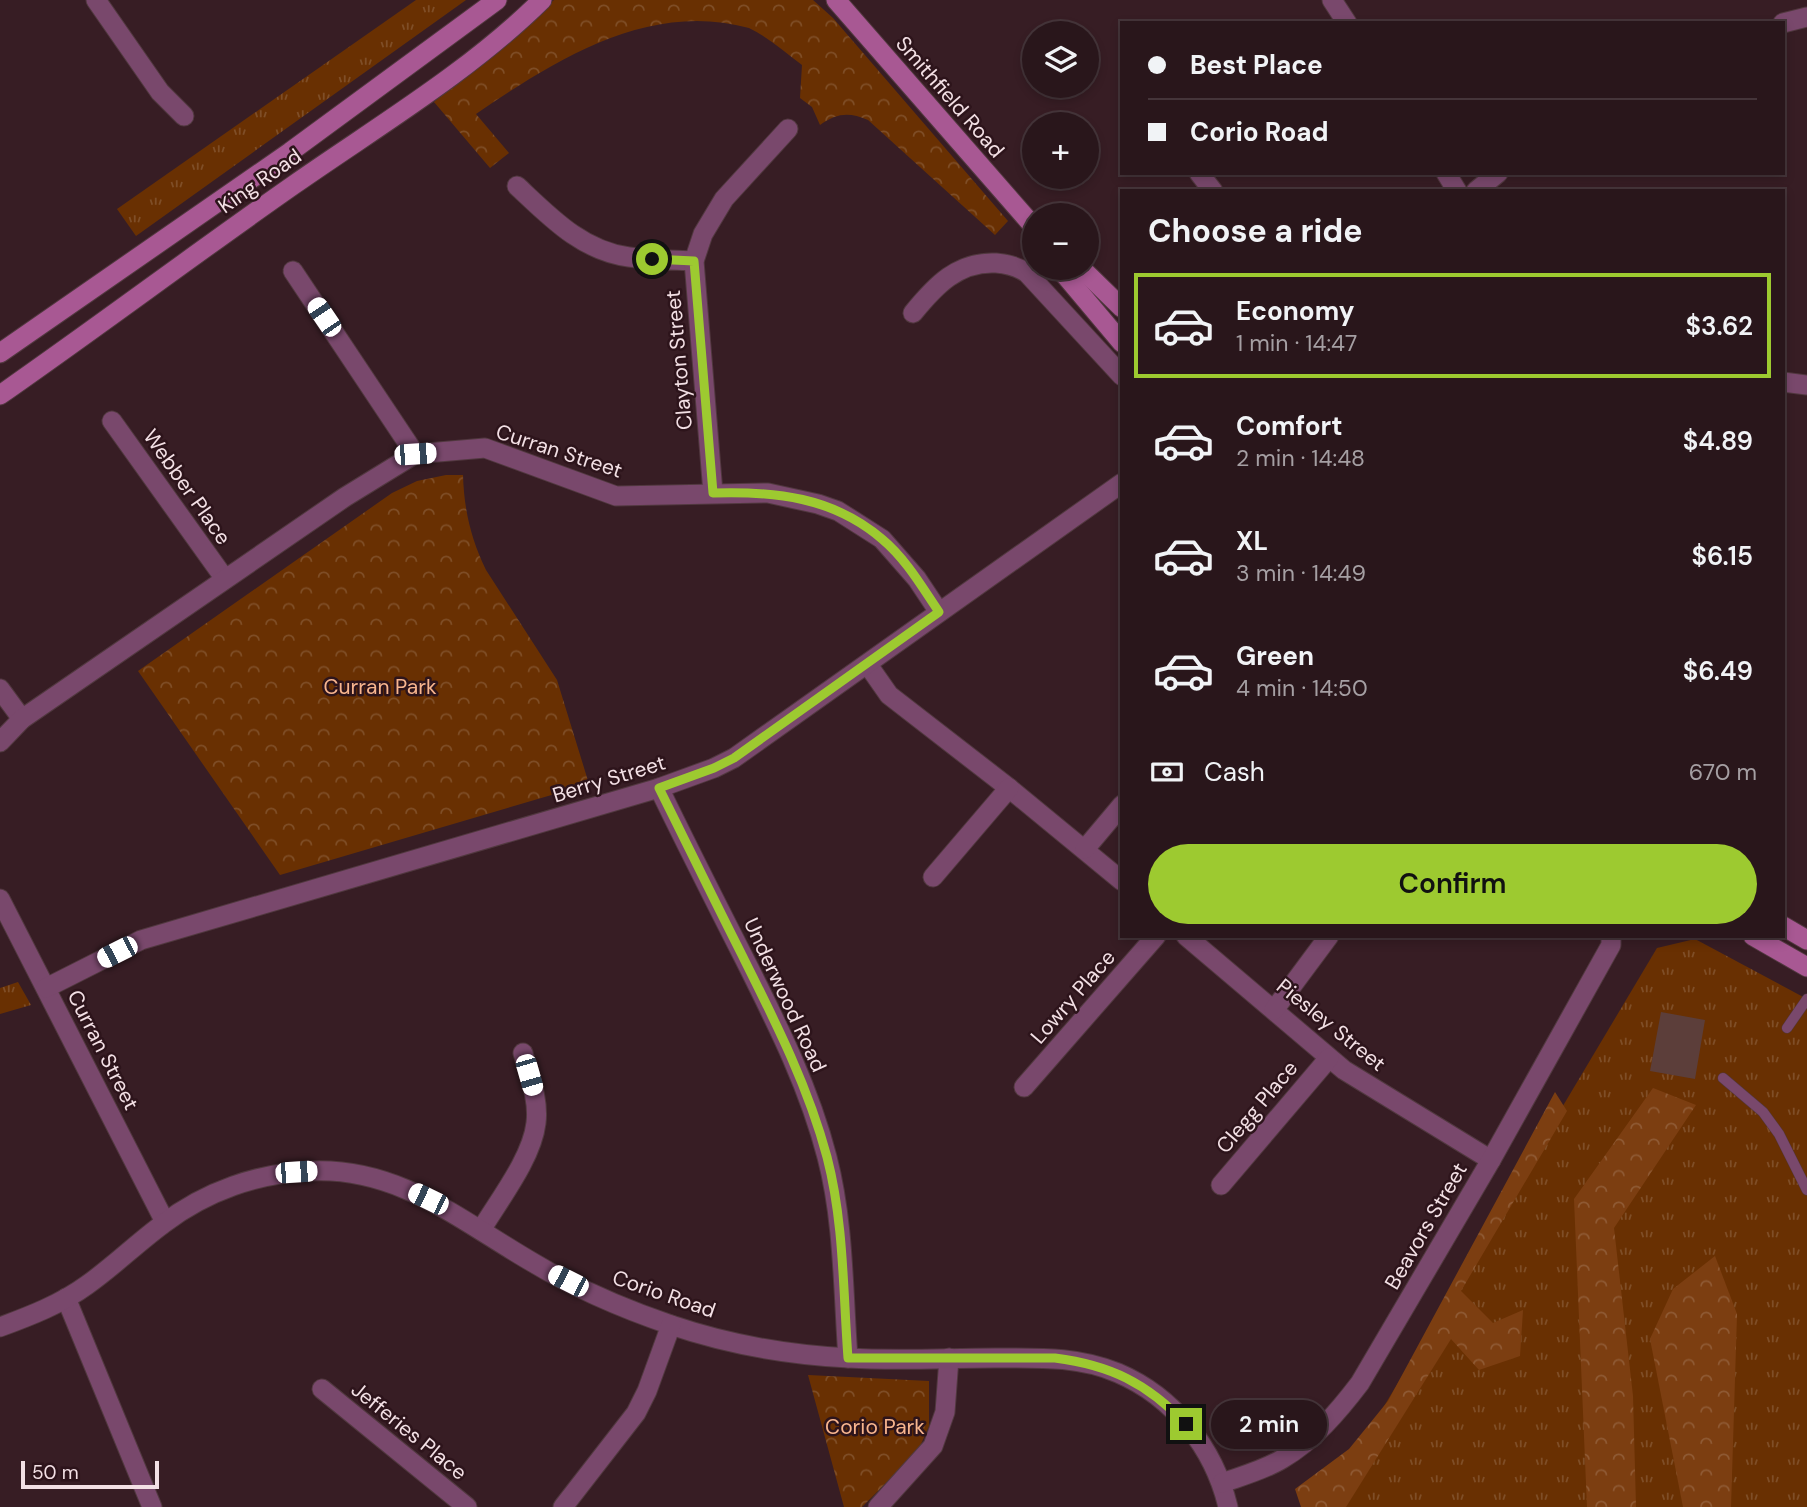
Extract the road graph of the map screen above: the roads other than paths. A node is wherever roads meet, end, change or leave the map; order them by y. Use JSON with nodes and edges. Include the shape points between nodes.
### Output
{"nodes":[{"id":1,"x":96,"y":0,"type":"edge"},
{"id":2,"x":497,"y":0,"type":"edge"},
{"id":3,"x":542,"y":0,"type":"edge"},
{"id":4,"x":836,"y":0,"type":"edge"},
{"id":5,"x":1332,"y":0,"type":"edge"},
{"id":6,"x":1807,"y":17,"type":"edge"},
{"id":7,"x":1346,"y":21,"type":"edge"},
{"id":8,"x":1785,"y":22,"type":"edge"},
{"id":9,"x":184,"y":116,"type":"dead end"},
{"id":10,"x":788,"y":129,"type":"dead end"},
{"id":11,"x":1201,"y":175,"type":"edge"},
{"id":12,"x":1496,"y":175,"type":"edge"},
{"id":13,"x":517,"y":186,"type":"dead end"},
{"id":14,"x":1211,"y":189,"type":"edge"},
{"id":15,"x":1478,"y":189,"type":"edge"},
{"id":16,"x":1022,"y":214,"type":"edge"},
{"id":17,"x":694,"y":261,"type":"junction"},
{"id":18,"x":1022,"y":267,"type":"edge"},
{"id":19,"x":293,"y":271,"type":"dead end"},
{"id":20,"x":1040,"y":280,"type":"edge"},
{"id":21,"x":1069,"y":280,"type":"edge"},
{"id":22,"x":1093,"y":280,"type":"edge"},
{"id":23,"x":1095,"y":280,"type":"edge"},
{"id":24,"x":1120,"y":306,"type":"edge"},
{"id":25,"x":913,"y":313,"type":"dead end"},
{"id":26,"x":1120,"y":321,"type":"edge"},
{"id":27,"x":1120,"y":341,"type":"edge"},
{"id":28,"x":0,"y":353,"type":"edge"},
{"id":29,"x":1120,"y":374,"type":"edge"},
{"id":30,"x":1785,"y":382,"type":"edge"},
{"id":31,"x":1807,"y":385,"type":"edge"},
{"id":32,"x":0,"y":395,"type":"edge"},
{"id":33,"x":113,"y":421,"type":"dead end"},
{"id":34,"x":415,"y":454,"type":"junction"},
{"id":35,"x":1120,"y":484,"type":"edge"},
{"id":36,"x":713,"y":493,"type":"junction"},
{"id":37,"x":225,"y":579,"type":"junction"},
{"id":38,"x":939,"y":612,"type":"junction"},
{"id":39,"x":868,"y":665,"type":"junction"},
{"id":40,"x":0,"y":689,"type":"edge"},
{"id":41,"x":22,"y":719,"type":"junction"},
{"id":42,"x":0,"y":742,"type":"edge"},
{"id":43,"x":659,"y":788,"type":"junction"},
{"id":44,"x":1009,"y":788,"type":"junction"},
{"id":45,"x":1120,"y":807,"type":"edge"},
{"id":46,"x":1085,"y":849,"type":"junction"},
{"id":47,"x":933,"y":877,"type":"dead end"},
{"id":48,"x":1120,"y":879,"type":"edge"},
{"id":49,"x":0,"y":899,"type":"edge"},
{"id":50,"x":1785,"y":927,"type":"edge"},
{"id":51,"x":1154,"y":938,"type":"edge"},
{"id":52,"x":1188,"y":938,"type":"edge"},
{"id":53,"x":1328,"y":938,"type":"edge"},
{"id":54,"x":1611,"y":938,"type":"edge"},
{"id":55,"x":1756,"y":938,"type":"edge"},
{"id":56,"x":1807,"y":940,"type":"edge"},
{"id":57,"x":1807,"y":967,"type":"edge"},
{"id":58,"x":46,"y":988,"type":"junction"},
{"id":59,"x":1807,"y":999,"type":"edge"},
{"id":60,"x":1274,"y":1010,"type":"junction"},
{"id":61,"x":1787,"y":1028,"type":"dead end"},
{"id":62,"x":523,"y":1053,"type":"dead end"},
{"id":63,"x":1329,"y":1058,"type":"junction"},
{"id":64,"x":1723,"y":1078,"type":"dead end"},
{"id":65,"x":1024,"y":1087,"type":"dead end"},
{"id":66,"x":1491,"y":1160,"type":"junction"},
{"id":67,"x":1221,"y":1185,"type":"dead end"},
{"id":68,"x":1807,"y":1190,"type":"edge"},
{"id":69,"x":165,"y":1222,"type":"junction"},
{"id":70,"x":481,"y":1230,"type":"junction"},
{"id":71,"x":66,"y":1298,"type":"junction"},
{"id":72,"x":671,"y":1325,"type":"junction"},
{"id":73,"x":0,"y":1327,"type":"edge"},
{"id":74,"x":848,"y":1358,"type":"junction"},
{"id":75,"x":949,"y":1358,"type":"junction"},
{"id":76,"x":323,"y":1390,"type":"dead end"},
{"id":77,"x":1222,"y":1483,"type":"junction"},
{"id":78,"x":152,"y":1507,"type":"edge"},
{"id":79,"x":467,"y":1507,"type":"edge"},
{"id":80,"x":564,"y":1507,"type":"edge"},
{"id":81,"x":878,"y":1507,"type":"edge"},
{"id":82,"x":1228,"y":1507,"type":"edge"}],
"edges":[{"from":1,"to":9,"type":"street","via":[[160,92]]},
{"from":2,"to":28,"type":"main road","name":"King Road","via":[[290,152]]},
{"from":3,"to":32,"type":"main road","name":"King Road","via":[[515,27],[434,88]]},
{"from":4,"to":16,"type":"main road","name":"Smithfield Road"},
{"from":5,"to":7,"type":"street"},
{"from":6,"to":8,"type":"street"},
{"from":10,"to":17,"type":"street","name":"Clayton Street","via":[[724,199],[703,234]]},
{"from":11,"to":14,"type":"street"},
{"from":12,"to":15,"type":"street"},
{"from":13,"to":17,"type":"street","via":[[558,226],[601,249],[631,258]]},
{"from":17,"to":36,"type":"street","name":"Clayton Street"},
{"from":18,"to":25,"type":"street","via":[[981,263],[964,268],[941,281]]},
{"from":19,"to":34,"type":"street"},
{"from":20,"to":29,"type":"street"},
{"from":21,"to":27,"type":"main road"},
{"from":22,"to":26,"type":"main road"},
{"from":23,"to":24,"type":"main road"},
{"from":30,"to":31,"type":"street"},
{"from":33,"to":37,"type":"street","name":"Webber Place"},
{"from":34,"to":36,"type":"street","name":"Curran Street","via":[[485,448],[616,496]]},
{"from":34,"to":37,"type":"street","name":"Curran Street"},
{"from":35,"to":38,"type":"street","name":"Berry Street"},
{"from":36,"to":38,"type":"street","name":"Curran Street","via":[[768,493],[838,511],[882,539]]},
{"from":37,"to":41,"type":"street","name":"Curran Street"},
{"from":38,"to":39,"type":"street","name":"Berry Street"},
{"from":39,"to":43,"type":"street","name":"Berry Street","via":[[734,758]]},
{"from":39,"to":44,"type":"street","via":[[889,695]]},
{"from":40,"to":41,"type":"street"},
{"from":41,"to":42,"type":"street","name":"Curran Street"},
{"from":43,"to":58,"type":"street","name":"Berry Street","via":[[141,940]]},
{"from":43,"to":74,"type":"street","name":"Underwood Road","via":[[778,1026],[812,1108],[838,1210]]},
{"from":44,"to":46,"type":"street"},
{"from":44,"to":47,"type":"street"},
{"from":45,"to":46,"type":"street"},
{"from":46,"to":48,"type":"street"},
{"from":49,"to":58,"type":"street","name":"Curran Street"},
{"from":50,"to":56,"type":"main road"},
{"from":51,"to":65,"type":"street","name":"Lowry Place"},
{"from":52,"to":60,"type":"street","name":"Piesley Street"},
{"from":53,"to":60,"type":"street"},
{"from":54,"to":66,"type":"street","name":"Beavors Street"},
{"from":55,"to":57,"type":"main road"},
{"from":58,"to":69,"type":"street","name":"Curran Street"},
{"from":59,"to":61,"type":"lane"},
{"from":60,"to":63,"type":"street","name":"Piesley Street"},
{"from":62,"to":70,"type":"street","via":[[535,1098],[536,1124],[524,1158]]},
{"from":63,"to":66,"type":"street","name":"Piesley Street"},
{"from":63,"to":67,"type":"street","name":"Clegg Place"},
{"from":64,"to":68,"type":"lane","via":[[1763,1112]]},
{"from":66,"to":77,"type":"street","name":"Beavors Street","via":[[1360,1383],[1338,1412],[1280,1460]]},
{"from":69,"to":70,"type":"street","name":"Corio Road","via":[[213,1194],[250,1180],[316,1171],[399,1185]]},
{"from":69,"to":71,"type":"street","name":"Corio Road"},
{"from":70,"to":72,"type":"street","name":"Corio Road","via":[[532,1263]]},
{"from":71,"to":73,"type":"street","name":"Corio Road"},
{"from":71,"to":78,"type":"street"},
{"from":72,"to":74,"type":"street","name":"Corio Road","via":[[762,1348]]},
{"from":72,"to":80,"type":"street","via":[[636,1413]]},
{"from":74,"to":75,"type":"street","name":"Corio Road"},
{"from":75,"to":77,"type":"street","name":"Corio Road","via":[[1055,1358],[1121,1374],[1171,1408],[1200,1439]]},
{"from":75,"to":81,"type":"street","via":[[945,1412],[933,1446]]},
{"from":76,"to":79,"type":"street","name":"Jefferies Place"},
{"from":77,"to":82,"type":"street","name":"Corio Road"}]}
